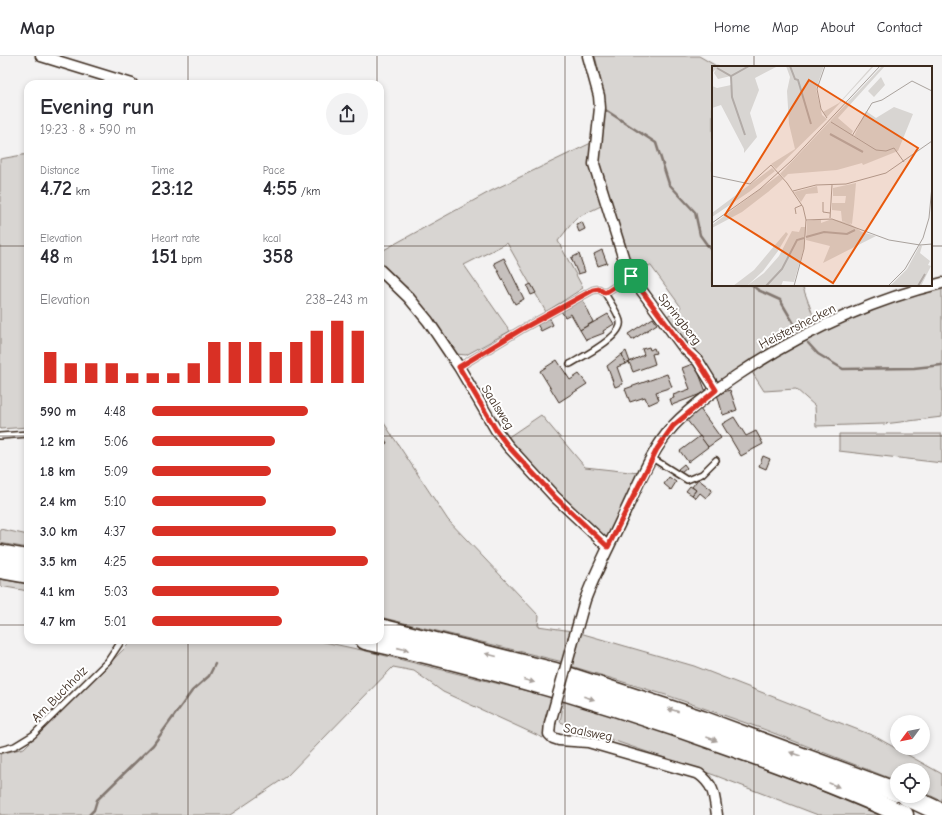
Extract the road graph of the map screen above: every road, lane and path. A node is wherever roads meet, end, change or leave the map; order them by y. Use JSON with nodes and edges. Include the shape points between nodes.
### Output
{"nodes":[{"id":1,"x":41,"y":56,"type":"edge"},
{"id":2,"x":588,"y":56,"type":"edge"},
{"id":3,"x":110,"y":80,"type":"edge"},
{"id":4,"x":384,"y":274,"type":"edge"},
{"id":5,"x":631,"y":276,"type":"junction"},
{"id":6,"x":942,"y":283,"type":"edge"},
{"id":7,"x":932,"y":285,"type":"edge"},
{"id":8,"x":929,"y":286,"type":"edge"},
{"id":9,"x":605,"y":293,"type":"junction"},
{"id":10,"x":570,"y":364,"type":"dead end"},
{"id":11,"x":459,"y":367,"type":"junction"},
{"id":12,"x":716,"y":390,"type":"junction"},
{"id":13,"x":24,"y":434,"type":"edge"},
{"id":14,"x":0,"y":436,"type":"edge"},
{"id":15,"x":652,"y":458,"type":"junction"},
{"id":16,"x":716,"y":460,"type":"dead end"},
{"id":17,"x":609,"y":546,"type":"junction"},
{"id":18,"x":0,"y":554,"type":"edge"},
{"id":19,"x":24,"y":558,"type":"edge"},
{"id":20,"x":0,"y":569,"type":"edge"},
{"id":21,"x":24,"y":573,"type":"edge"},
{"id":22,"x":384,"y":629,"type":"edge"},
{"id":23,"x":119,"y":644,"type":"edge"},
{"id":24,"x":382,"y":644,"type":"edge"},
{"id":25,"x":0,"y":750,"type":"edge"},
{"id":26,"x":890,"y":789,"type":"edge"},
{"id":27,"x":921,"y":803,"type":"edge"},
{"id":28,"x":942,"y":813,"type":"edge"},
{"id":29,"x":717,"y":815,"type":"edge"},
{"id":30,"x":904,"y":815,"type":"edge"}],
"edges":[{"from":1,"to":3,"type":"street"},
{"from":2,"to":5,"type":"street","name":"Springberg","via":[[600,108],[593,155],[596,174]]},
{"from":4,"to":11,"type":"street","name":"Saalsweg","via":[[414,304]]},
{"from":5,"to":9,"type":"lane"},
{"from":5,"to":12,"type":"street","name":"Springberg","via":[[683,347],[698,361]]},
{"from":6,"to":7,"type":"street","name":"Heistershecken"},
{"from":8,"to":12,"type":"street","name":"Heistershecken","via":[[864,308],[820,328],[763,358]]},
{"from":9,"to":10,"type":"lane","via":[[620,321],[618,331],[609,340]]},
{"from":9,"to":11,"type":"lane","via":[[599,289],[593,290]]},
{"from":11,"to":17,"type":"street","name":"Saalsweg","via":[[508,446],[555,497]]},
{"from":12,"to":15,"type":"street","via":[[673,426]]},
{"from":13,"to":14,"type":"lane"},
{"from":15,"to":16,"type":"lane","via":[[687,480],[702,474]]},
{"from":15,"to":17,"type":"street"},
{"from":17,"to":29,"type":"street","name":"Saalsweg","bridge":true,"via":[[586,600],[549,734],[560,740],[588,742],[699,774],[712,788]]},
{"from":18,"to":19,"type":"highway"},
{"from":20,"to":21,"type":"highway"},
{"from":26,"to":22,"type":"highway","one_way":true,"via":[[702,720],[562,674]]},
{"from":23,"to":25,"type":"lane","name":"Am Buchholz","via":[[108,661],[33,735],[14,746]]},
{"from":24,"to":30,"type":"highway","one_way":true,"via":[[464,663],[630,712],[809,774]]},
{"from":27,"to":28,"type":"highway"}]}
